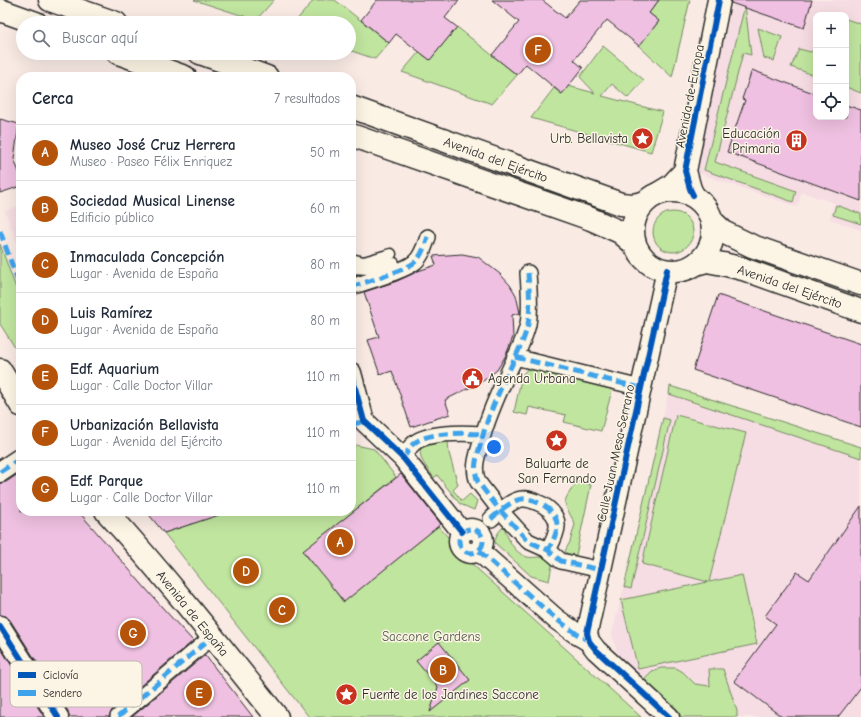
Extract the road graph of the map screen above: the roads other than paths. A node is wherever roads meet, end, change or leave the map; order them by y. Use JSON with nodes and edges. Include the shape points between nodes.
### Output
{"nodes":[{"id":1,"x":50,"y":0,"type":"edge"},
{"id":2,"x":719,"y":0,"type":"edge"},
{"id":3,"x":0,"y":10,"type":"edge"},
{"id":4,"x":17,"y":16,"type":"edge"},
{"id":5,"x":96,"y":16,"type":"edge"},
{"id":6,"x":138,"y":60,"type":"edge"},
{"id":7,"x":220,"y":60,"type":"edge"},
{"id":8,"x":171,"y":72,"type":"edge"},
{"id":9,"x":253,"y":72,"type":"edge"},
{"id":10,"x":356,"y":109,"type":"edge"},
{"id":11,"x":356,"y":137,"type":"edge"},
{"id":12,"x":685,"y":171,"type":"junction"},
{"id":13,"x":661,"y":192,"type":"junction"},
{"id":14,"x":693,"y":195,"type":"junction"},
{"id":15,"x":643,"y":204,"type":"junction"},
{"id":16,"x":713,"y":222,"type":"junction"},
{"id":17,"x":428,"y":237,"type":"dead end"},
{"id":18,"x":634,"y":244,"type":"junction"},
{"id":19,"x":356,"y":260,"type":"edge"},
{"id":20,"x":696,"y":264,"type":"junction"},
{"id":21,"x":356,"y":268,"type":"edge"},
{"id":22,"x":667,"y":270,"type":"junction"},
{"id":23,"x":528,"y":273,"type":"dead end"},
{"id":24,"x":861,"y":284,"type":"edge"},
{"id":25,"x":356,"y":285,"type":"edge"},
{"id":26,"x":861,"y":311,"type":"edge"},
{"id":27,"x":515,"y":357,"type":"junction"},
{"id":28,"x":0,"y":370,"type":"edge"},
{"id":29,"x":641,"y":388,"type":"junction"},
{"id":30,"x":16,"y":397,"type":"edge"},
{"id":31,"x":357,"y":423,"type":"edge"},
{"id":32,"x":483,"y":434,"type":"junction"},
{"id":33,"x":403,"y":458,"type":"junction"},
{"id":34,"x":16,"y":461,"type":"edge"},
{"id":35,"x":0,"y":472,"type":"edge"},
{"id":36,"x":496,"y":515,"type":"junction"},
{"id":37,"x":111,"y":516,"type":"edge"},
{"id":38,"x":548,"y":550,"type":"junction"},
{"id":39,"x":601,"y":570,"type":"junction"},
{"id":40,"x":0,"y":626,"type":"edge"},
{"id":41,"x":216,"y":641,"type":"junction"},
{"id":42,"x":589,"y":641,"type":"junction"},
{"id":43,"x":22,"y":661,"type":"edge"},
{"id":44,"x":142,"y":696,"type":"edge"},
{"id":45,"x":52,"y":707,"type":"edge"},
{"id":46,"x":130,"y":707,"type":"edge"},
{"id":47,"x":58,"y":717,"type":"edge"},
{"id":48,"x":118,"y":717,"type":"edge"},
{"id":49,"x":277,"y":717,"type":"edge"},
{"id":50,"x":669,"y":717,"type":"edge"}],
"edges":[{"from":1,"to":5,"type":"main road"},
{"from":2,"to":12,"type":"main road","name":"Avenida de Europa"},
{"from":3,"to":4,"type":"main road"},
{"from":6,"to":8,"type":"main road"},
{"from":7,"to":9,"type":"main road"},
{"from":10,"to":15,"type":"main road","name":"Avenida del Ejército","via":[[621,204]]},
{"from":11,"to":18,"type":"main road","name":"Avenida del Ejército","via":[[591,219],[620,232]]},
{"from":12,"to":13,"type":"main road","via":[[671,186]]},
{"from":12,"to":14,"type":"main road","name":"Avenida de Europa"},
{"from":13,"to":14,"type":"main road","via":[[672,190]]},
{"from":13,"to":15,"type":"main road","via":[[651,196]]},
{"from":14,"to":16,"type":"main road","via":[[709,212]]},
{"from":15,"to":18,"type":"main road","via":[[633,223]]},
{"from":16,"to":20,"type":"main road","via":[[710,246]]},
{"from":16,"to":24,"type":"main road","name":"Avenida del Ejército","via":[[725,233],[752,246]]},
{"from":17,"to":25,"type":"street","via":[[416,262]]},
{"from":18,"to":22,"type":"main road","via":[[647,262]]},
{"from":19,"to":21,"type":"lane","via":[[364,262],[393,259],[368,269]]},
{"from":20,"to":22,"type":"main road","via":[[677,271]]},
{"from":20,"to":26,"type":"main road","name":"Avenida del Ejército","via":[[707,261],[743,269]]},
{"from":22,"to":29,"type":"street","name":"Calle Juan Mesa Serrano"},
{"from":23,"to":27,"type":"street","via":[[528,325]]},
{"from":27,"to":29,"type":"street"},
{"from":27,"to":32,"type":"street","via":[[494,400]]},
{"from":28,"to":30,"type":"main road"},
{"from":29,"to":39,"type":"street","name":"Calle Juan Mesa Serrano"},
{"from":31,"to":33,"type":"street"},
{"from":32,"to":33,"type":"street","via":[[448,433],[431,436],[412,445]]},
{"from":32,"to":36,"type":"street","via":[[475,465],[476,477]]},
{"from":33,"to":42,"type":"street","via":[[462,532],[459,538],[462,549],[468,553],[479,551],[556,619]]},
{"from":34,"to":35,"type":"street"},
{"from":36,"to":38,"type":"street","via":[[528,541]]},
{"from":36,"to":38,"type":"street","via":[[522,499],[536,501],[548,509],[558,522],[558,530]]},
{"from":37,"to":41,"type":"main road","name":"Avenida de España","via":[[142,550]]},
{"from":38,"to":39,"type":"street","via":[[561,561]]},
{"from":39,"to":42,"type":"street","name":"Calle Juan Mesa Serrano","via":[[588,626]]},
{"from":40,"to":43,"type":"street"},
{"from":41,"to":44,"type":"street","via":[[212,639],[203,644]]},
{"from":41,"to":49,"type":"main road","name":"Avenida de España"},
{"from":42,"to":50,"type":"street"},
{"from":45,"to":47,"type":"street"},
{"from":46,"to":48,"type":"street"}]}
